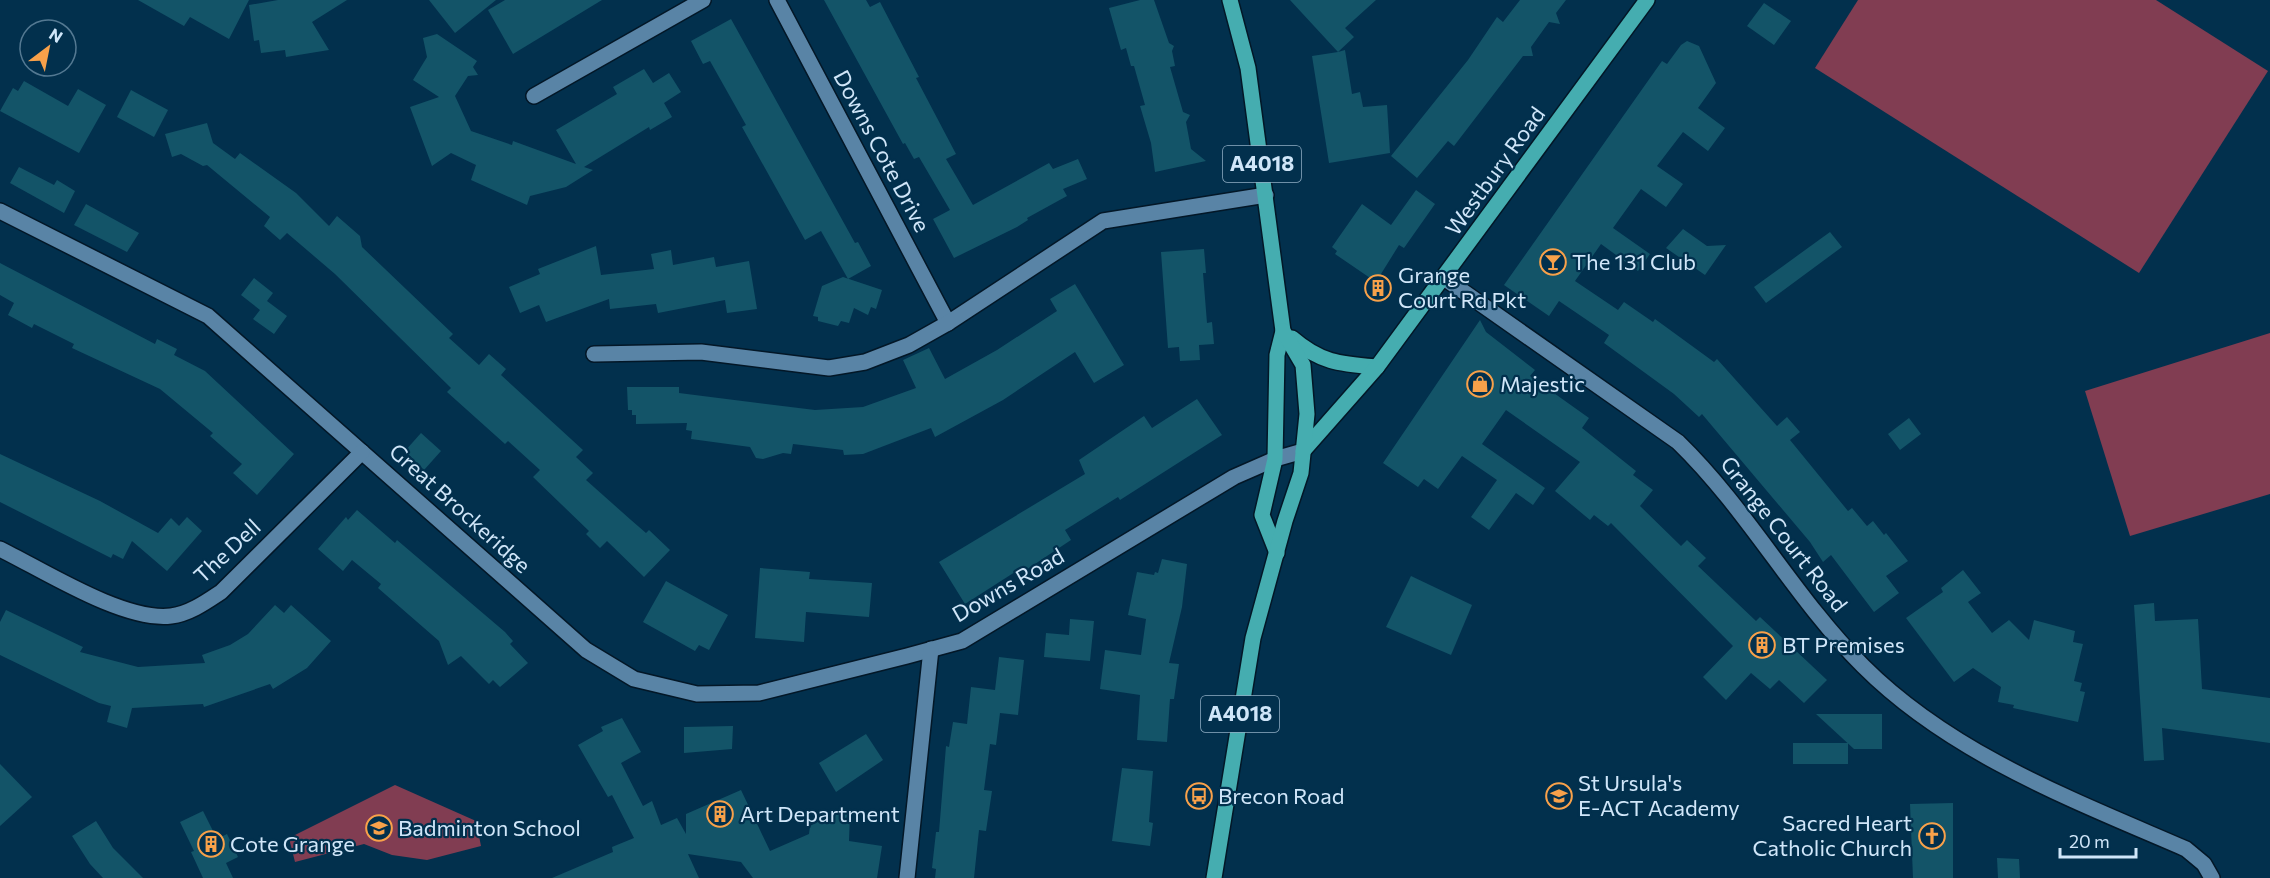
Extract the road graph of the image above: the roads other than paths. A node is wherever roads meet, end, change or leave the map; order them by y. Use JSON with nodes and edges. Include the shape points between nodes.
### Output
{"nodes":[{"id":1,"x":703,"y":0,"type":"edge"},
{"id":2,"x":777,"y":0,"type":"edge"},
{"id":3,"x":1230,"y":0,"type":"edge"},
{"id":4,"x":1647,"y":0,"type":"edge"},
{"id":5,"x":534,"y":96,"type":"dead end"},
{"id":6,"x":1266,"y":195,"type":"junction"},
{"id":7,"x":0,"y":211,"type":"edge"},
{"id":8,"x":1444,"y":279,"type":"junction"},
{"id":9,"x":948,"y":323,"type":"junction"},
{"id":10,"x":1283,"y":331,"type":"junction"},
{"id":11,"x":594,"y":354,"type":"dead end"},
{"id":12,"x":1377,"y":368,"type":"junction"},
{"id":13,"x":1304,"y":451,"type":"junction"},
{"id":14,"x":362,"y":452,"type":"junction"},
{"id":15,"x":1275,"y":459,"type":"junction"},
{"id":16,"x":0,"y":549,"type":"edge"},
{"id":17,"x":1277,"y":553,"type":"junction"},
{"id":18,"x":931,"y":649,"type":"junction"},
{"id":19,"x":907,"y":878,"type":"edge"},
{"id":20,"x":1214,"y":878,"type":"edge"},
{"id":21,"x":2212,"y":878,"type":"edge"}],
"edges":[{"from":1,"to":5,"type":"street"},
{"from":2,"to":9,"type":"street","name":"Downs Cote Drive"},
{"from":3,"to":6,"type":"main road","number":"A4018","via":[[1248,68]]},
{"from":4,"to":8,"type":"main road","name":"Westbury Road"},
{"from":6,"to":9,"type":"street","via":[[1103,221]]},
{"from":6,"to":10,"type":"main road","number":"A4018"},
{"from":7,"to":14,"type":"street","name":"Great Brockeridge","via":[[208,316]]},
{"from":8,"to":12,"type":"main road","name":"Westbury Road"},
{"from":8,"to":21,"type":"street","name":"Grange Court Road","via":[[1678,442],[1710,473],[1813,610],[1898,699],[1948,734],[2025,777],[2186,849],[2204,864]]},
{"from":9,"to":11,"type":"street","via":[[909,345],[865,362],[829,368],[701,352]]},
{"from":10,"to":12,"type":"main road","via":[[1309,352],[1331,363]]},
{"from":10,"to":13,"type":"main road","number":"A4018","via":[[1303,365],[1307,414]]},
{"from":10,"to":15,"type":"main road","number":"A4018","via":[[1277,355]]},
{"from":12,"to":13,"type":"main road","name":"Westbury Road"},
{"from":13,"to":15,"type":"street","name":"Downs Road"},
{"from":13,"to":17,"type":"main road","number":"A4018"},
{"from":14,"to":16,"type":"street","name":"The Dell","via":[[221,592],[198,607],[172,616],[122,610]]},
{"from":14,"to":18,"type":"street","name":"Great Brockeridge","via":[[585,650],[634,679],[697,694],[759,693]]},
{"from":15,"to":17,"type":"main road","number":"A4018","via":[[1262,515]]},
{"from":15,"to":18,"type":"street","name":"Downs Road","via":[[1234,477],[962,641]]},
{"from":17,"to":20,"type":"main road","number":"A4018","via":[[1253,638]]},
{"from":18,"to":19,"type":"street"}]}
